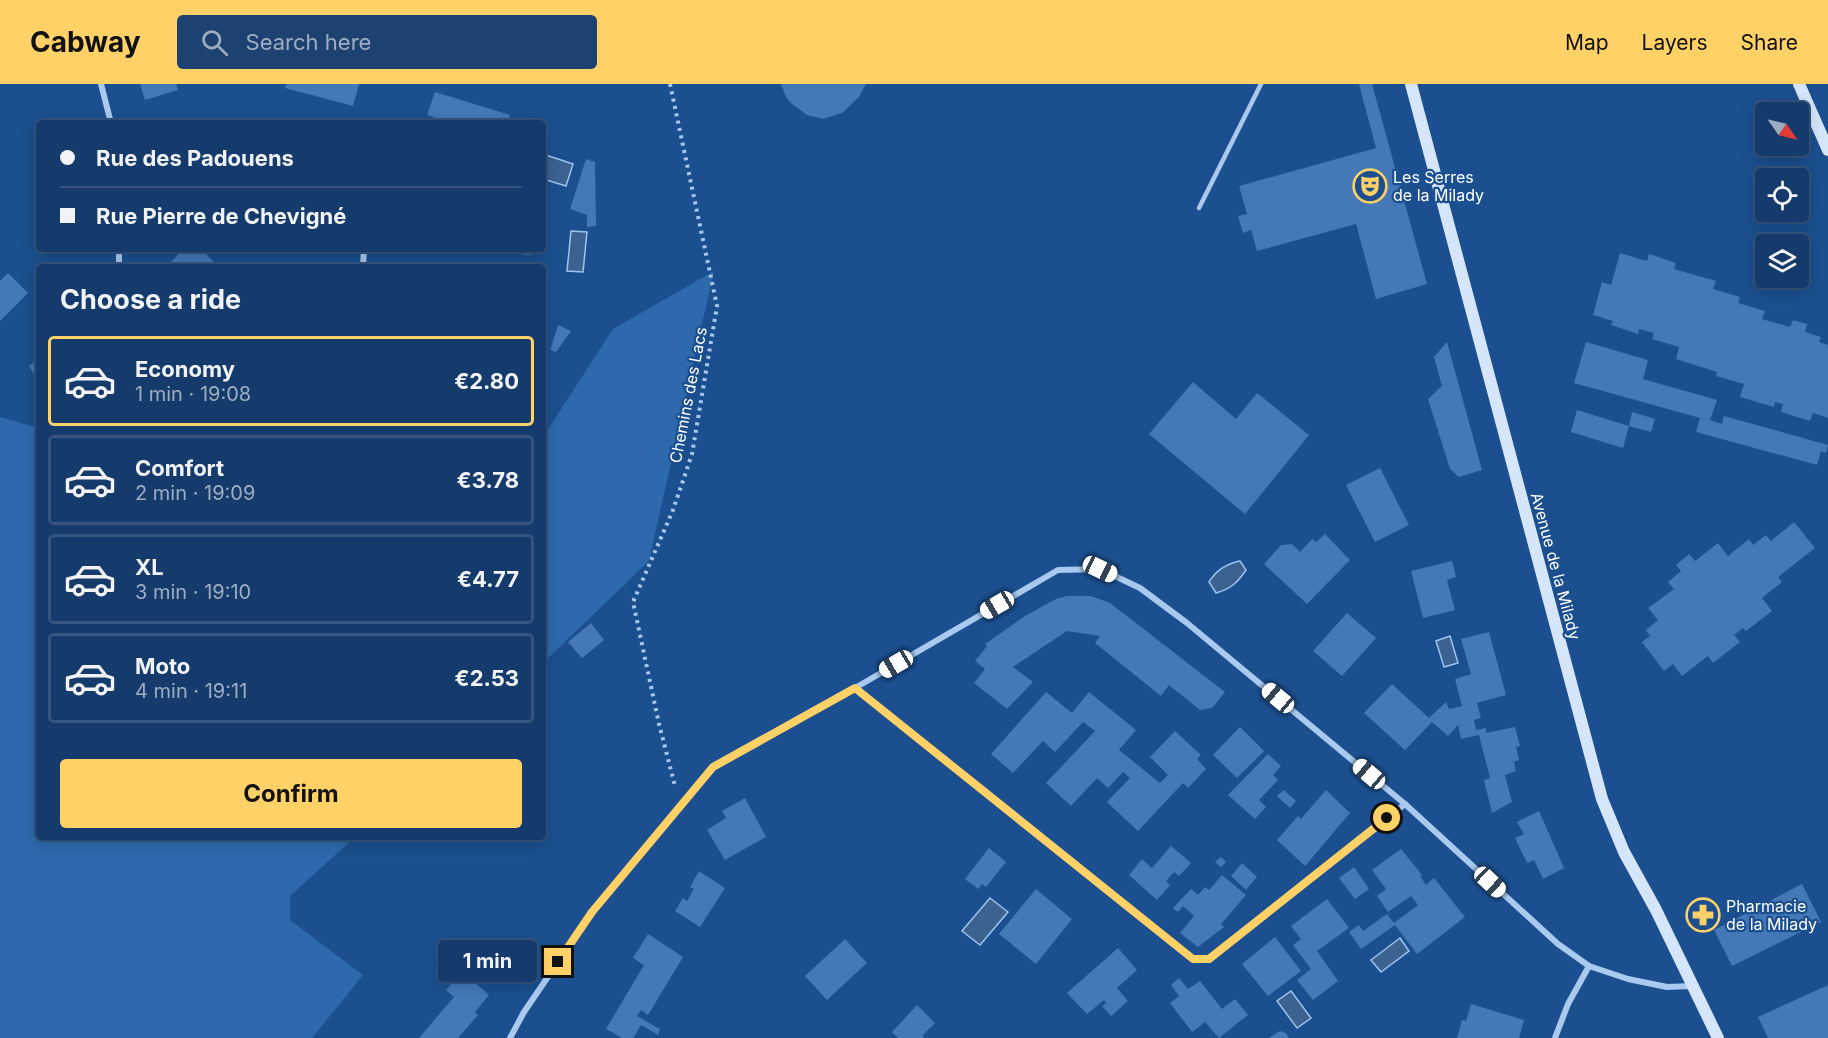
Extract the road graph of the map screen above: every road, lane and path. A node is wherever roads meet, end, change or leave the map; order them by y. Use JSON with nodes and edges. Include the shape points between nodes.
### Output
{"nodes":[{"id":1,"x":101,"y":84,"type":"edge"},
{"id":2,"x":670,"y":84,"type":"edge"},
{"id":3,"x":1261,"y":84,"type":"edge"},
{"id":4,"x":1412,"y":84,"type":"edge"},
{"id":5,"x":1799,"y":84,"type":"edge"},
{"id":6,"x":110,"y":120,"type":"edge"},
{"id":7,"x":1828,"y":150,"type":"edge"},
{"id":8,"x":1199,"y":208,"type":"dead end"},
{"id":9,"x":855,"y":688,"type":"junction"},
{"id":10,"x":1405,"y":804,"type":"junction"},
{"id":11,"x":681,"y":808,"type":"junction"},
{"id":12,"x":1589,"y":966,"type":"junction"},
{"id":13,"x":1692,"y":986,"type":"junction"},
{"id":14,"x":510,"y":1038,"type":"edge"},
{"id":15,"x":1555,"y":1038,"type":"edge"},
{"id":16,"x":1718,"y":1038,"type":"edge"}],
"edges":[{"from":1,"to":6,"type":"street"},
{"from":2,"to":11,"type":"path","name":"Chemins des Lacs","via":[[717,306],[692,454],[673,510],[633,602]]},
{"from":3,"to":8,"type":"lane"},
{"from":4,"to":13,"type":"main road","name":"Avenue de la Milady","via":[[1602,799],[1624,852]]},
{"from":5,"to":7,"type":"main road"},
{"from":9,"to":10,"type":"street","via":[[1058,570],[1100,569],[1140,588],[1187,623]]},
{"from":9,"to":10,"type":"street","via":[[1193,959],[1209,959]]},
{"from":9,"to":11,"type":"street","via":[[713,767]]},
{"from":10,"to":12,"type":"street","via":[[1558,944]]},
{"from":11,"to":14,"type":"street","via":[[592,912]]},
{"from":12,"to":13,"type":"street","via":[[1667,987]]},
{"from":12,"to":15,"type":"street"},
{"from":13,"to":16,"type":"main road","name":"Avenue de la Milady"}]}
